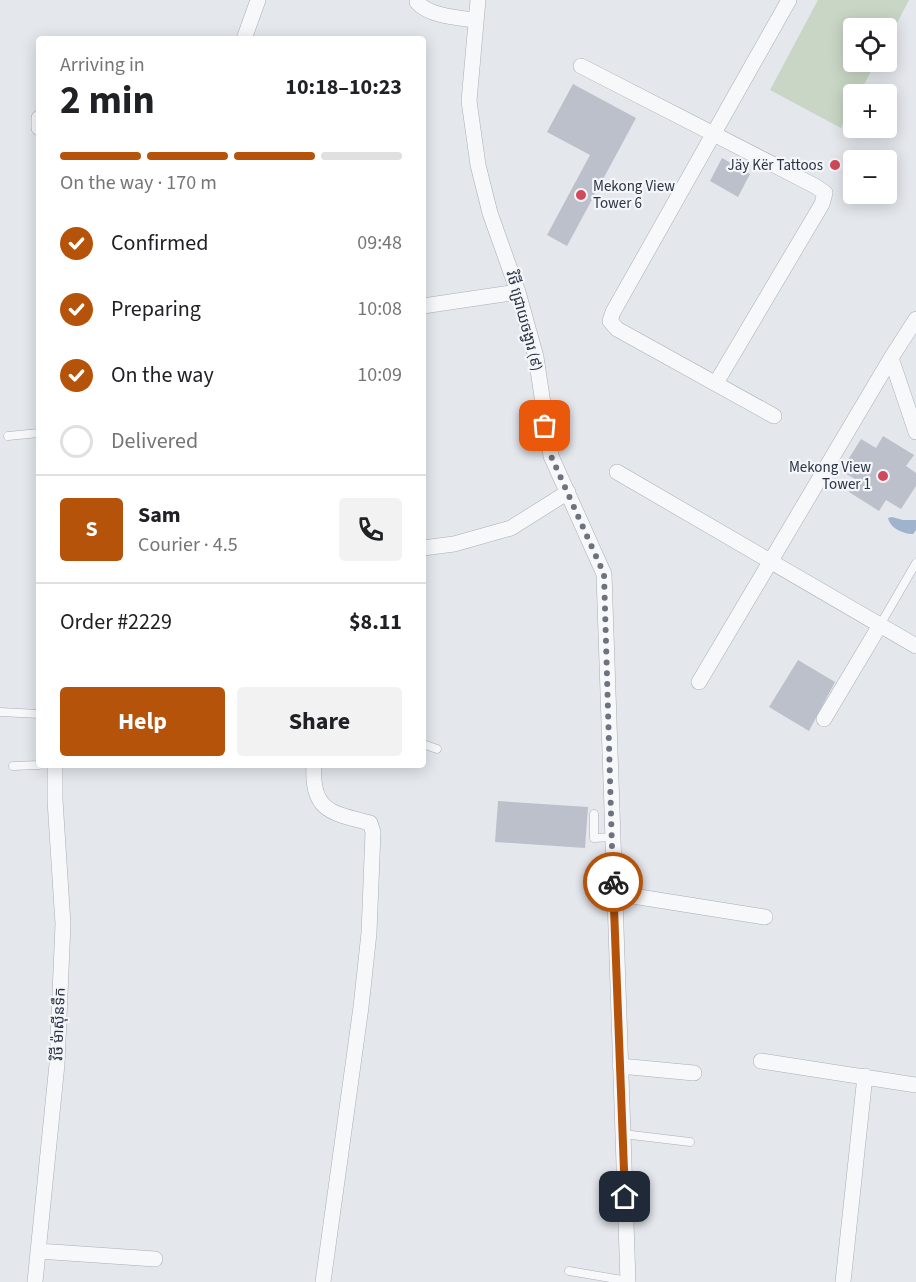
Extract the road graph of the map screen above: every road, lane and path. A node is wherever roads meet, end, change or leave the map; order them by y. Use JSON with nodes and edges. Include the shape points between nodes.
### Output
{"nodes":[{"id":1,"x":258,"y":0,"type":"edge"},
{"id":2,"x":478,"y":0,"type":"edge"},
{"id":3,"x":789,"y":0,"type":"edge"},
{"id":4,"x":417,"y":2,"type":"dead end"},
{"id":5,"x":475,"y":20,"type":"junction"},
{"id":6,"x":245,"y":36,"type":"edge"},
{"id":7,"x":581,"y":66,"type":"dead end"},
{"id":8,"x":712,"y":134,"type":"junction"},
{"id":9,"x":518,"y":292,"type":"junction"},
{"id":10,"x":426,"y":306,"type":"edge"},
{"id":11,"x":916,"y":319,"type":"edge"},
{"id":12,"x":891,"y":358,"type":"junction"},
{"id":13,"x":716,"y":383,"type":"junction"},
{"id":14,"x":774,"y":416,"type":"dead end"},
{"id":15,"x":916,"y":432,"type":"edge"},
{"id":16,"x":36,"y":433,"type":"edge"},
{"id":17,"x":8,"y":436,"type":"dead end"},
{"id":18,"x":617,"y":472,"type":"dead end"},
{"id":19,"x":568,"y":492,"type":"junction"},
{"id":20,"x":426,"y":548,"type":"edge"},
{"id":21,"x":770,"y":561,"type":"junction"},
{"id":22,"x":916,"y":563,"type":"edge"},
{"id":23,"x":880,"y":625,"type":"junction"},
{"id":24,"x":916,"y":646,"type":"edge"},
{"id":25,"x":699,"y":682,"type":"dead end"},
{"id":26,"x":0,"y":712,"type":"edge"},
{"id":27,"x":36,"y":714,"type":"edge"},
{"id":28,"x":824,"y":719,"type":"dead end"},
{"id":29,"x":426,"y":745,"type":"edge"},
{"id":30,"x":438,"y":749,"type":"dead end"},
{"id":31,"x":13,"y":765,"type":"dead end"},
{"id":32,"x":36,"y":765,"type":"edge"},
{"id":33,"x":55,"y":768,"type":"edge"},
{"id":34,"x":314,"y":768,"type":"edge"},
{"id":35,"x":612,"y":815,"type":"junction"},
{"id":36,"x":612,"y":837,"type":"junction"},
{"id":37,"x":614,"y":893,"type":"junction"},
{"id":38,"x":765,"y":917,"type":"dead end"},
{"id":39,"x":761,"y":1061,"type":"dead end"},
{"id":40,"x":620,"y":1066,"type":"junction"},
{"id":41,"x":694,"y":1072,"type":"dead end"},
{"id":42,"x":865,"y":1076,"type":"junction"},
{"id":43,"x":916,"y":1085,"type":"edge"},
{"id":44,"x":623,"y":1134,"type":"junction"},
{"id":45,"x":690,"y":1142,"type":"dead end"},
{"id":46,"x":38,"y":1251,"type":"junction"},
{"id":47,"x":155,"y":1259,"type":"dead end"},
{"id":48,"x":569,"y":1271,"type":"dead end"},
{"id":49,"x":35,"y":1282,"type":"edge"},
{"id":50,"x":323,"y":1282,"type":"edge"},
{"id":51,"x":628,"y":1282,"type":"edge"},
{"id":52,"x":843,"y":1282,"type":"edge"}],
"edges":[{"from":1,"to":6,"type":"street"},
{"from":2,"to":5,"type":"street","name":"វិថី ជ្រោយចង្វារ (៩)"},
{"from":3,"to":8,"type":"street"},
{"from":4,"to":5,"type":"street","via":[[445,15]]},
{"from":5,"to":9,"type":"street","name":"វិថី ជ្រោយចង្វារ (៩)","via":[[469,101],[478,165]]},
{"from":7,"to":8,"type":"street"},
{"from":8,"to":13,"type":"street","via":[[610,321],[617,329]]},
{"from":8,"to":13,"type":"street","via":[[825,193]]},
{"from":9,"to":10,"type":"street"},
{"from":9,"to":19,"type":"street","name":"វិថី ជ្រោយចង្វារ (៩)","via":[[536,357],[549,450]]},
{"from":11,"to":12,"type":"street"},
{"from":12,"to":15,"type":"street"},
{"from":12,"to":21,"type":"street"},
{"from":13,"to":14,"type":"street"},
{"from":16,"to":17,"type":"lane"},
{"from":18,"to":21,"type":"street"},
{"from":19,"to":20,"type":"street","via":[[511,528]]},
{"from":19,"to":35,"type":"street","name":"វិថី ជ្រោយចង្វារ (៩)","via":[[604,574]]},
{"from":21,"to":23,"type":"street"},
{"from":21,"to":25,"type":"street"},
{"from":22,"to":23,"type":"lane"},
{"from":23,"to":24,"type":"street"},
{"from":23,"to":28,"type":"street"},
{"from":26,"to":27,"type":"lane"},
{"from":29,"to":30,"type":"lane"},
{"from":31,"to":32,"type":"lane"},
{"from":33,"to":46,"type":"street","name":"វិថី ម៉ាស៊ីនទឹក","via":[[63,924],[57,1064]]},
{"from":34,"to":50,"type":"street","via":[[317,799],[329,810],[370,823],[373,832],[361,1007]]},
{"from":35,"to":36,"type":"street","name":"វិថី ជ្រោយចង្វារ (៩)"},
{"from":35,"to":36,"type":"lane","via":[[591,814],[594,838]]},
{"from":36,"to":37,"type":"street","name":"វិថី ជ្រោយចង្វារ (៩)"},
{"from":37,"to":38,"type":"street"},
{"from":37,"to":40,"type":"street","name":"វិថី ជ្រោយចង្វារ (៩)"},
{"from":39,"to":42,"type":"street"},
{"from":40,"to":41,"type":"street"},
{"from":40,"to":44,"type":"street","name":"វិថី ជ្រោយចង្វារ (៩)"},
{"from":42,"to":43,"type":"street"},
{"from":42,"to":52,"type":"street"},
{"from":44,"to":45,"type":"lane"},
{"from":44,"to":51,"type":"street","name":"វិថី ជ្រោយចង្វារ (៩)"},
{"from":46,"to":47,"type":"street"},
{"from":46,"to":49,"type":"street","name":"វិថី ម៉ាស៊ីនទឹក"},
{"from":48,"to":51,"type":"lane"}]}
